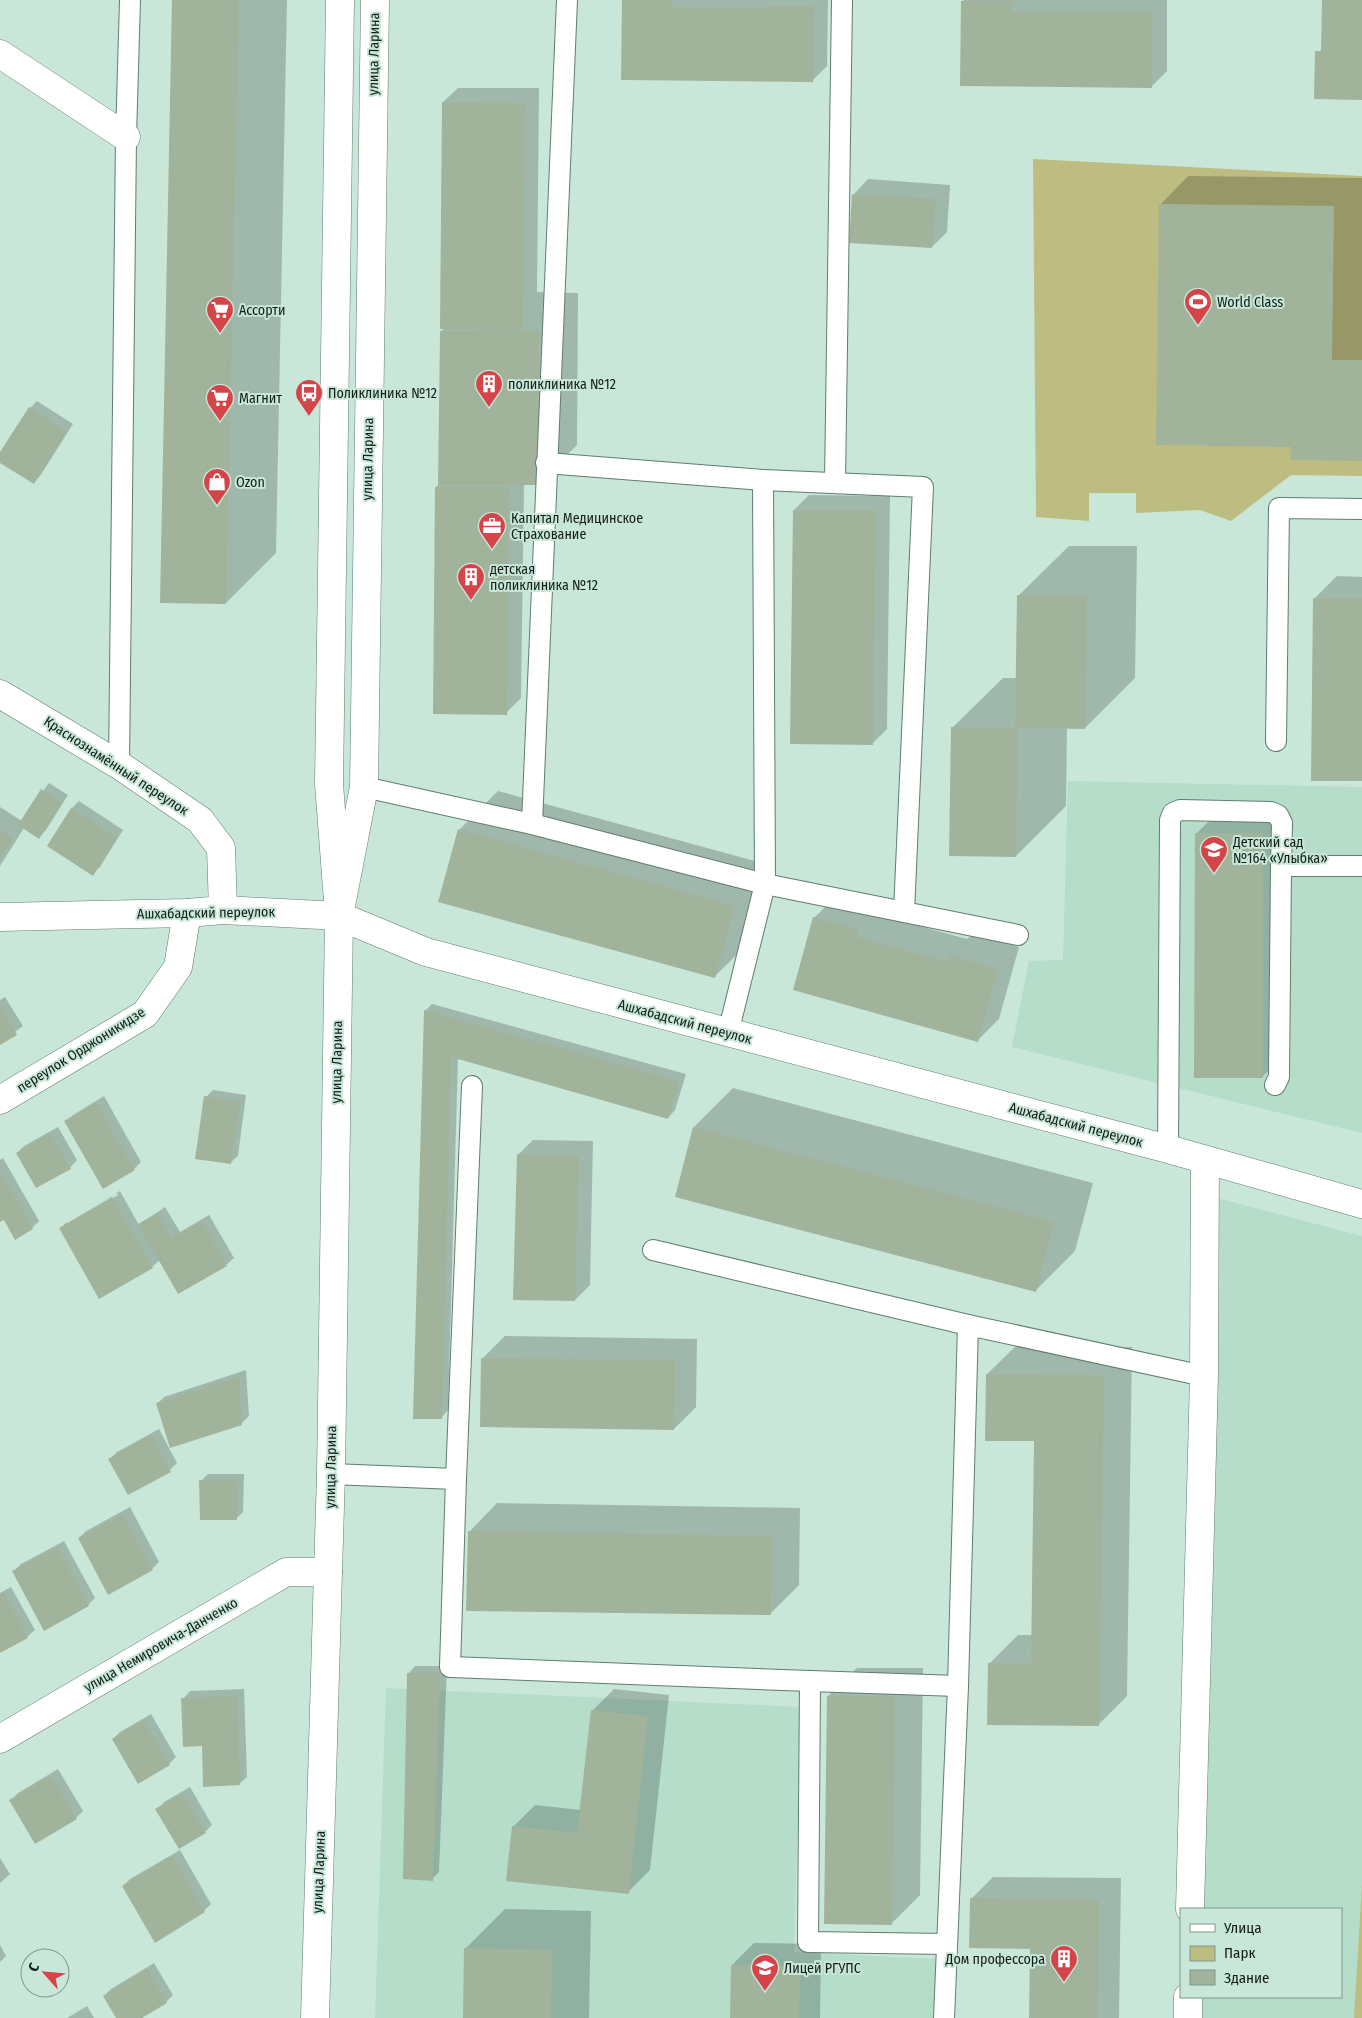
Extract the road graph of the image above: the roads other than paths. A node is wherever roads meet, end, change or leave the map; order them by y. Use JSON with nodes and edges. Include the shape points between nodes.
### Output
{"nodes":[{"id":1,"x":130,"y":0,"type":"edge"},
{"id":2,"x":340,"y":0,"type":"edge"},
{"id":3,"x":375,"y":0,"type":"edge"},
{"id":4,"x":567,"y":0,"type":"edge"},
{"id":5,"x":842,"y":0,"type":"edge"},
{"id":6,"x":0,"y":54,"type":"edge"},
{"id":7,"x":126,"y":136,"type":"junction"},
{"id":8,"x":546,"y":463,"type":"junction"},
{"id":9,"x":763,"y":480,"type":"junction"},
{"id":10,"x":835,"y":483,"type":"junction"},
{"id":11,"x":1362,"y":509,"type":"edge"},
{"id":12,"x":0,"y":694,"type":"edge"},
{"id":13,"x":1276,"y":741,"type":"dead end"},
{"id":14,"x":119,"y":765,"type":"junction"},
{"id":15,"x":364,"y":787,"type":"junction"},
{"id":16,"x":532,"y":824,"type":"junction"},
{"id":17,"x":1281,"y":866,"type":"junction"},
{"id":18,"x":1362,"y":866,"type":"edge"},
{"id":19,"x":766,"y":884,"type":"junction"},
{"id":20,"x":223,"y":910,"type":"junction"},
{"id":21,"x":904,"y":912,"type":"junction"},
{"id":22,"x":187,"y":913,"type":"junction"},
{"id":23,"x":339,"y":916,"type":"junction"},
{"id":24,"x":0,"y":917,"type":"edge"},
{"id":25,"x":1018,"y":935,"type":"dead end"},
{"id":26,"x":728,"y":1033,"type":"junction"},
{"id":27,"x":1275,"y":1085,"type":"dead end"},
{"id":28,"x":472,"y":1086,"type":"dead end"},
{"id":29,"x":0,"y":1100,"type":"edge"},
{"id":30,"x":1168,"y":1149,"type":"junction"},
{"id":31,"x":1206,"y":1160,"type":"junction"},
{"id":32,"x":1362,"y":1204,"type":"edge"},
{"id":33,"x":653,"y":1250,"type":"dead end"},
{"id":34,"x":968,"y":1326,"type":"junction"},
{"id":35,"x":1204,"y":1376,"type":"junction"},
{"id":36,"x":331,"y":1474,"type":"junction"},
{"id":37,"x":456,"y":1479,"type":"junction"},
{"id":38,"x":328,"y":1572,"type":"junction"},
{"id":39,"x":810,"y":1681,"type":"junction"},
{"id":40,"x":958,"y":1686,"type":"junction"},
{"id":41,"x":0,"y":1739,"type":"edge"},
{"id":42,"x":1190,"y":1908,"type":"edge"},
{"id":43,"x":947,"y":1944,"type":"junction"},
{"id":44,"x":1188,"y":1998,"type":"edge"},
{"id":45,"x":315,"y":2018,"type":"edge"},
{"id":46,"x":944,"y":2018,"type":"edge"},
{"id":47,"x":1188,"y":2018,"type":"edge"}],
"edges":[{"from":1,"to":7,"type":"lane"},
{"from":2,"to":23,"type":"main road","name":"улица Ларина","via":[[329,784]]},
{"from":3,"to":15,"type":"main road","name":"улица Ларина"},
{"from":4,"to":8,"type":"lane"},
{"from":5,"to":10,"type":"lane"},
{"from":6,"to":7,"type":"main road"},
{"from":7,"to":14,"type":"lane"},
{"from":8,"to":9,"type":"lane"},
{"from":8,"to":16,"type":"lane"},
{"from":9,"to":10,"type":"lane"},
{"from":9,"to":19,"type":"lane"},
{"from":10,"to":21,"type":"lane","via":[[923,486]]},
{"from":11,"to":13,"type":"lane","via":[[1279,508]]},
{"from":12,"to":14,"type":"main road","name":"Краснознамённый переулок"},
{"from":14,"to":20,"type":"main road","name":"Краснознамённый переулок","via":[[200,820],[221,848]]},
{"from":15,"to":16,"type":"lane"},
{"from":15,"to":23,"type":"main road","name":"улица Ларина"},
{"from":16,"to":19,"type":"lane"},
{"from":17,"to":18,"type":"lane"},
{"from":17,"to":27,"type":"lane","via":[[1279,1077]]},
{"from":17,"to":30,"type":"lane","via":[[1282,823],[1278,815],[1270,812],[1180,810],[1173,813],[1170,820]]},
{"from":19,"to":21,"type":"lane"},
{"from":19,"to":26,"type":"lane"},
{"from":20,"to":22,"type":"main road","name":"Ашхабадский переулок"},
{"from":20,"to":23,"type":"main road","name":"Ашхабадский переулок"},
{"from":21,"to":25,"type":"lane"},
{"from":22,"to":24,"type":"main road","name":"Ашхабадский переулок"},
{"from":22,"to":29,"type":"main road","name":"переулок Орджоникидзе","via":[[178,968],[145,1014]]},
{"from":23,"to":26,"type":"main road","name":"Ашхабадский переулок","via":[[426,952]]},
{"from":23,"to":36,"type":"main road","name":"улица Ларина"},
{"from":26,"to":30,"type":"main road","name":"Ашхабадский переулок"},
{"from":28,"to":37,"type":"lane"},
{"from":30,"to":31,"type":"main road","name":"Ашхабадский переулок"},
{"from":31,"to":32,"type":"main road","name":"Ашхабадский переулок"},
{"from":31,"to":35,"type":"main road"},
{"from":33,"to":34,"type":"lane"},
{"from":34,"to":35,"type":"lane"},
{"from":34,"to":40,"type":"lane"},
{"from":35,"to":42,"type":"main road"},
{"from":36,"to":37,"type":"lane"},
{"from":36,"to":38,"type":"main road","name":"улица Ларина"},
{"from":37,"to":39,"type":"lane","via":[[450,1667]]},
{"from":38,"to":41,"type":"main road","name":"улица Немировича-Данченко","via":[[286,1572]]},
{"from":38,"to":45,"type":"main road","name":"улица Ларина"},
{"from":39,"to":40,"type":"lane"},
{"from":39,"to":43,"type":"lane","via":[[808,1942]]},
{"from":40,"to":43,"type":"lane"},
{"from":43,"to":46,"type":"lane"},
{"from":44,"to":47,"type":"main road"}]}
